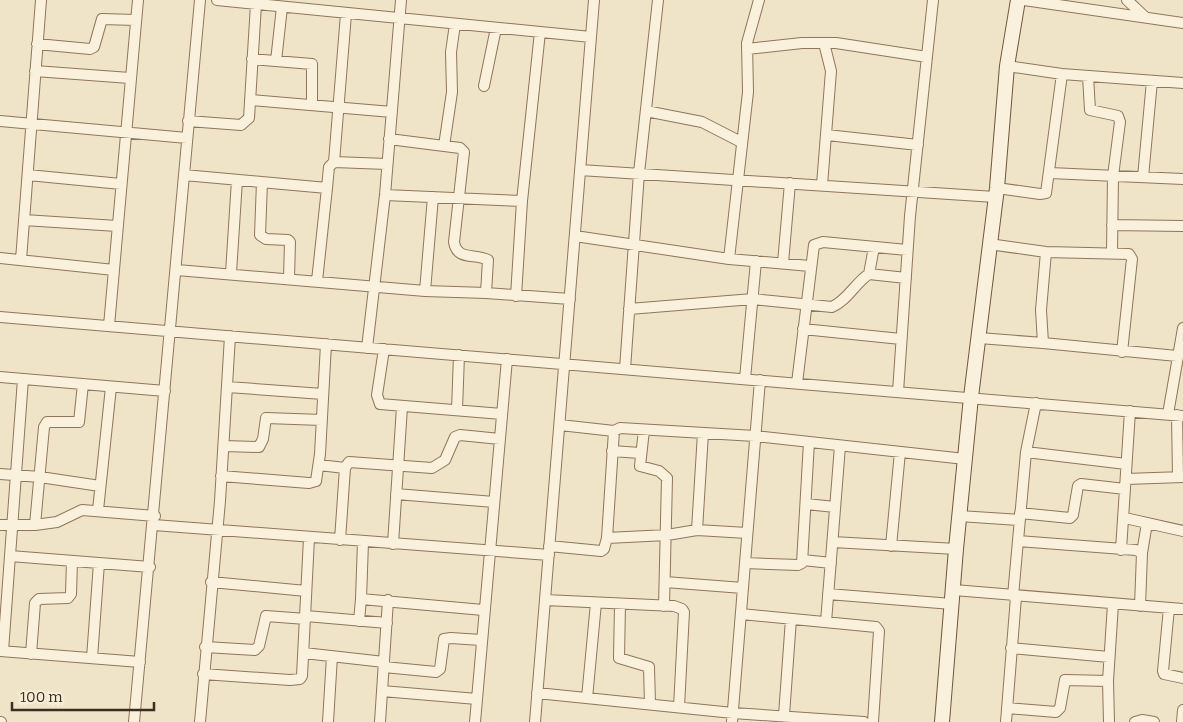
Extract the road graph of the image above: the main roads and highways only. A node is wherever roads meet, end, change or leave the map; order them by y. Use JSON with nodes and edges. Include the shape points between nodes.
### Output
{"nodes":[{"id":1,"x":1018,"y":0,"type":"edge"},
{"id":2,"x":942,"y":722,"type":"edge"}],
"edges":[{"from":1,"to":2,"type":"main road","via":[[1007,66],[996,192],[971,397]]}]}
